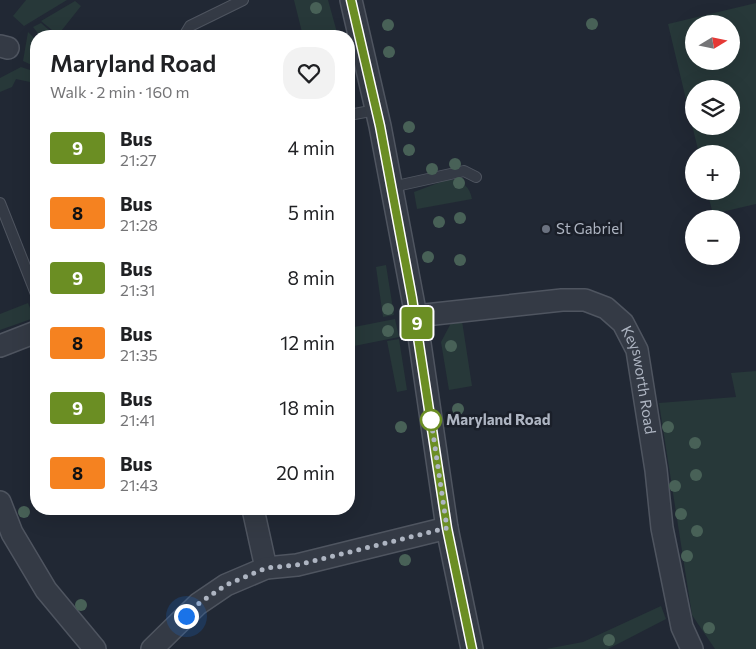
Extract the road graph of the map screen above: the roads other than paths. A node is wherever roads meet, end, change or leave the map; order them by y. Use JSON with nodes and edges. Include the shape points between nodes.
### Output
{"nodes":[{"id":1,"x":243,"y":0,"type":"edge"},
{"id":2,"x":351,"y":0,"type":"edge"},
{"id":3,"x":188,"y":30,"type":"edge"},
{"id":4,"x":376,"y":110,"type":"junction"},
{"id":5,"x":355,"y":114,"type":"edge"},
{"id":6,"x":476,"y":177,"type":"dead end"},
{"id":7,"x":392,"y":187,"type":"junction"},
{"id":8,"x":0,"y":203,"type":"edge"},
{"id":9,"x":30,"y":279,"type":"edge"},
{"id":10,"x":416,"y":316,"type":"junction"},
{"id":11,"x":30,"y":334,"type":"edge"},
{"id":12,"x":0,"y":346,"type":"edge"},
{"id":13,"x":0,"y":502,"type":"edge"},
{"id":14,"x":254,"y":515,"type":"edge"},
{"id":15,"x":447,"y":528,"type":"junction"},
{"id":16,"x":266,"y":568,"type":"junction"},
{"id":17,"x":95,"y":649,"type":"edge"},
{"id":18,"x":152,"y":649,"type":"edge"},
{"id":19,"x":472,"y":649,"type":"edge"},
{"id":20,"x":692,"y":649,"type":"edge"}],
"edges":[{"from":1,"to":3,"type":"lane"},
{"from":2,"to":4,"type":"street"},
{"from":4,"to":5,"type":"lane"},
{"from":4,"to":7,"type":"street"},
{"from":6,"to":7,"type":"lane","via":[[464,171]]},
{"from":7,"to":10,"type":"street"},
{"from":8,"to":9,"type":"lane"},
{"from":10,"to":15,"type":"street"},
{"from":10,"to":20,"type":"street","name":"Keysworth Road","via":[[585,300],[606,308],[622,323],[637,350],[662,528],[682,627]]},
{"from":11,"to":12,"type":"street"},
{"from":13,"to":17,"type":"street","via":[[12,533],[46,590]]},
{"from":14,"to":16,"type":"street"},
{"from":15,"to":16,"type":"street","via":[[297,565]]},
{"from":15,"to":19,"type":"street"},
{"from":16,"to":18,"type":"street","via":[[226,585],[198,604]]}]}
